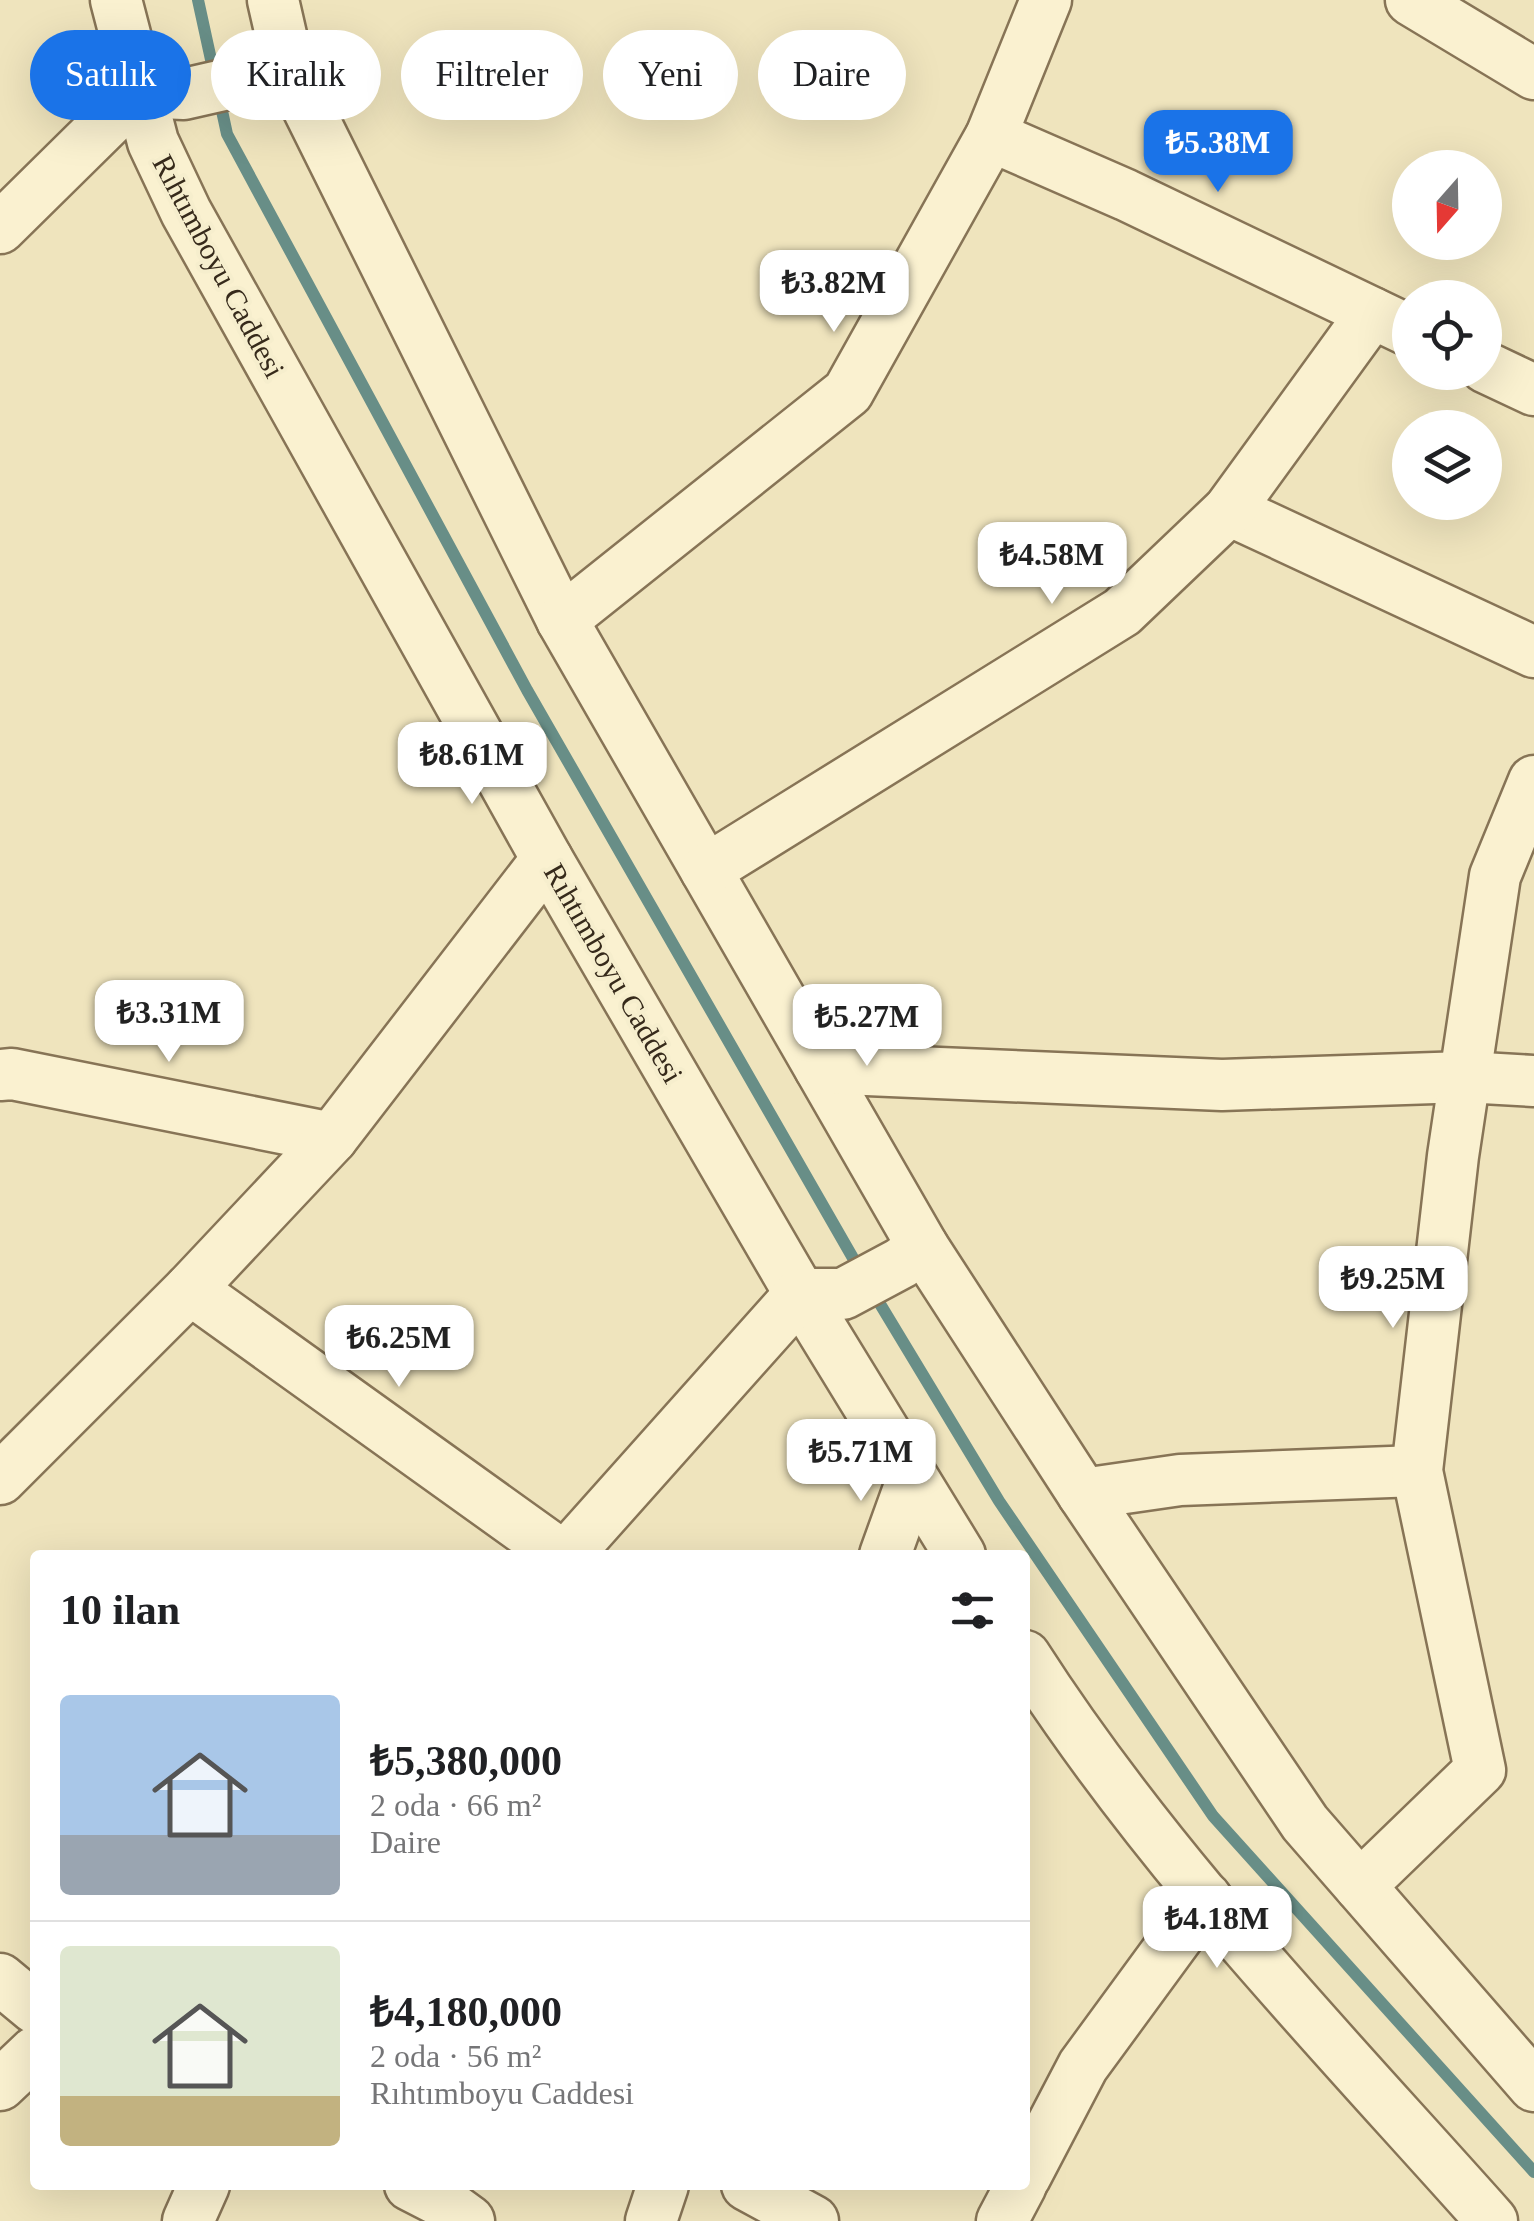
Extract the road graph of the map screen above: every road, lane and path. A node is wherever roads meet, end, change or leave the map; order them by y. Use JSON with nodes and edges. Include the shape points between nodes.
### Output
{"nodes":[{"id":1,"x":116,"y":0,"type":"edge"},
{"id":2,"x":273,"y":0,"type":"edge"},
{"id":3,"x":1046,"y":0,"type":"edge"},
{"id":4,"x":1410,"y":0,"type":"edge"},
{"id":5,"x":131,"y":30,"type":"edge"},
{"id":6,"x":272,"y":30,"type":"edge"},
{"id":7,"x":1534,"y":74,"type":"edge"},
{"id":8,"x":129,"y":120,"type":"edge"},
{"id":9,"x":157,"y":120,"type":"edge"},
{"id":10,"x":296,"y":120,"type":"edge"},
{"id":11,"x":992,"y":136,"type":"junction"},
{"id":12,"x":0,"y":228,"type":"edge"},
{"id":13,"x":1391,"y":322,"type":"edge"},
{"id":14,"x":1502,"y":375,"type":"edge"},
{"id":15,"x":1534,"y":390,"type":"edge"},
{"id":16,"x":1230,"y":510,"type":"junction"},
{"id":17,"x":562,"y":620,"type":"junction"},
{"id":18,"x":1534,"y":652,"type":"edge"},
{"id":19,"x":1534,"y":780,"type":"edge"},
{"id":20,"x":547,"y":859,"type":"junction"},
{"id":21,"x":706,"y":870,"type":"junction"},
{"id":22,"x":820,"y":1068,"type":"junction"},
{"id":23,"x":0,"y":1075,"type":"edge"},
{"id":24,"x":1465,"y":1077,"type":"junction"},
{"id":25,"x":1534,"y":1080,"type":"edge"},
{"id":26,"x":332,"y":1138,"type":"junction"},
{"id":27,"x":912,"y":1255,"type":"junction"},
{"id":28,"x":190,"y":1290,"type":"junction"},
{"id":29,"x":821,"y":1294,"type":"junction"},
{"id":30,"x":1417,"y":1471,"type":"junction"},
{"id":31,"x":0,"y":1479,"type":"edge"},
{"id":32,"x":912,"y":1480,"type":"junction"},
{"id":33,"x":1083,"y":1494,"type":"junction"},
{"id":34,"x":557,"y":1550,"type":"edge"},
{"id":35,"x":569,"y":1550,"type":"edge"},
{"id":36,"x":888,"y":1550,"type":"edge"},
{"id":37,"x":957,"y":1550,"type":"edge"},
{"id":38,"x":1030,"y":1663,"type":"edge"},
{"id":39,"x":1360,"y":1886,"type":"junction"},
{"id":40,"x":1206,"y":1898,"type":"junction"},
{"id":41,"x":0,"y":1980,"type":"edge"},
{"id":42,"x":30,"y":2004,"type":"edge"},
{"id":43,"x":0,"y":2020,"type":"edge"},
{"id":44,"x":30,"y":2024,"type":"edge"},
{"id":45,"x":30,"y":2057,"type":"edge"},
{"id":46,"x":0,"y":2085,"type":"edge"},
{"id":47,"x":1534,"y":2086,"type":"edge"},
{"id":48,"x":1030,"y":2168,"type":"edge"},
{"id":49,"x":202,"y":2190,"type":"edge"},
{"id":50,"x":420,"y":2190,"type":"edge"},
{"id":51,"x":661,"y":2190,"type":"edge"},
{"id":52,"x":756,"y":2190,"type":"edge"},
{"id":53,"x":1018,"y":2190,"type":"edge"},
{"id":54,"x":188,"y":2221,"type":"edge"},
{"id":55,"x":469,"y":2221,"type":"edge"},
{"id":56,"x":651,"y":2221,"type":"edge"},
{"id":57,"x":813,"y":2221,"type":"edge"},
{"id":58,"x":1002,"y":2221,"type":"edge"},
{"id":59,"x":1492,"y":2221,"type":"edge"}],
"edges":[{"from":1,"to":5,"type":"street","name":"Rıhtımboyu Caddesi"},
{"from":2,"to":6,"type":"street"},
{"from":3,"to":11,"type":"street"},
{"from":4,"to":7,"type":"street"},
{"from":8,"to":12,"type":"street"},
{"from":9,"to":20,"type":"street","name":"Rıhtımboyu Caddesi","via":[[153,142],[186,212]]},
{"from":10,"to":17,"type":"street"},
{"from":11,"to":13,"type":"street"},
{"from":11,"to":17,"type":"street","via":[[848,392]]},
{"from":13,"to":16,"type":"street"},
{"from":14,"to":15,"type":"street"},
{"from":16,"to":18,"type":"street"},
{"from":16,"to":21,"type":"street","via":[[1122,612]]},
{"from":17,"to":21,"type":"street"},
{"from":19,"to":24,"type":"street","via":[[1494,876]]},
{"from":20,"to":26,"type":"street"},
{"from":20,"to":29,"type":"street","name":"Rıhtımboyu Caddesi"},
{"from":21,"to":22,"type":"street"},
{"from":22,"to":24,"type":"street","via":[[1222,1084]]},
{"from":22,"to":27,"type":"street"},
{"from":23,"to":26,"type":"street"},
{"from":24,"to":25,"type":"street"},
{"from":24,"to":30,"type":"street"},
{"from":26,"to":28,"type":"street"},
{"from":27,"to":29,"type":"street"},
{"from":27,"to":33,"type":"street"},
{"from":28,"to":31,"type":"street"},
{"from":28,"to":34,"type":"street"},
{"from":29,"to":32,"type":"street","name":"Rıhtımboyu Caddesi"},
{"from":29,"to":35,"type":"street"},
{"from":30,"to":33,"type":"street","via":[[1180,1480]]},
{"from":30,"to":39,"type":"street","via":[[1480,1770]]},
{"from":32,"to":36,"type":"street"},
{"from":32,"to":37,"type":"street","name":"Rıhtımboyu Caddesi"},
{"from":33,"to":39,"type":"street","via":[[1305,1823]]},
{"from":38,"to":40,"type":"street","via":[[1107,1778]]},
{"from":39,"to":47,"type":"street"},
{"from":40,"to":48,"type":"street","via":[[1084,2066]]},
{"from":40,"to":59,"type":"street"},
{"from":41,"to":42,"type":"street"},
{"from":43,"to":44,"type":"street"},
{"from":45,"to":46,"type":"street"},
{"from":49,"to":54,"type":"street"},
{"from":50,"to":55,"type":"street"},
{"from":51,"to":56,"type":"street"},
{"from":52,"to":57,"type":"street"},
{"from":53,"to":58,"type":"street"}]}
